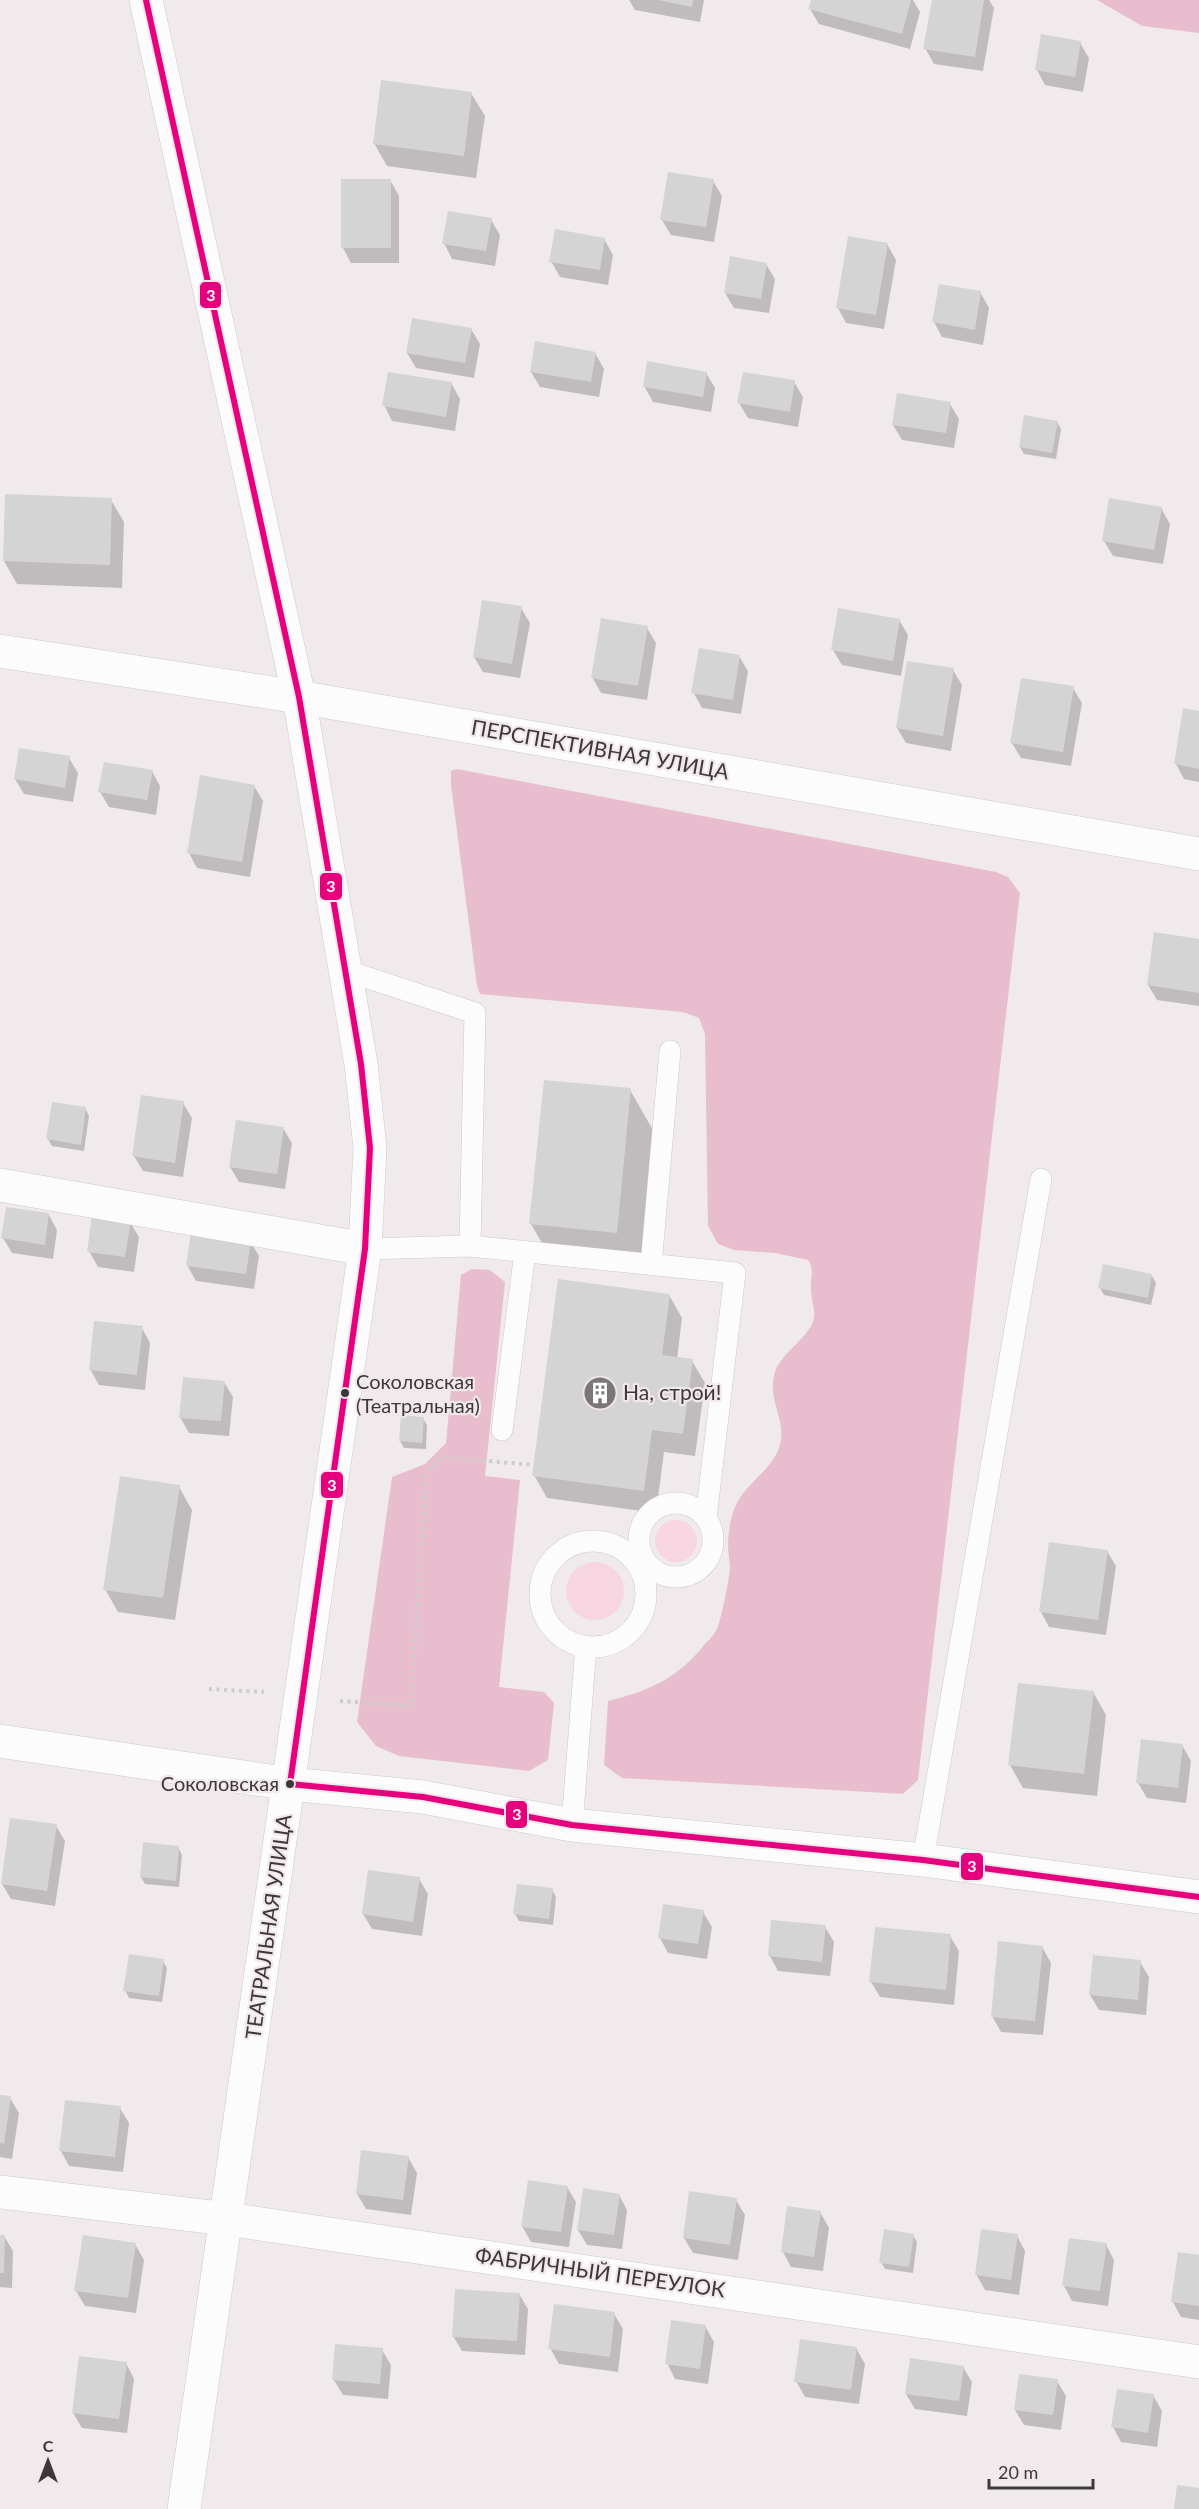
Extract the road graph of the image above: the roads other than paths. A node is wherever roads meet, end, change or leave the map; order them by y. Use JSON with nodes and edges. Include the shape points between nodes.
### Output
{"nodes":[{"id":1,"x":146,"y":0,"type":"edge"},
{"id":2,"x":0,"y":651,"type":"edge"},
{"id":3,"x":299,"y":697,"type":"junction"},
{"id":4,"x":1199,"y":854,"type":"edge"},
{"id":5,"x":344,"y":970,"type":"junction"},
{"id":6,"x":670,"y":1051,"type":"dead end"},
{"id":7,"x":1041,"y":1179,"type":"dead end"},
{"id":8,"x":0,"y":1185,"type":"edge"},
{"id":9,"x":470,"y":1246,"type":"junction"},
{"id":10,"x":365,"y":1249,"type":"junction"},
{"id":11,"x":525,"y":1252,"type":"junction"},
{"id":12,"x":651,"y":1265,"type":"junction"},
{"id":13,"x":502,"y":1430,"type":"dead end"},
{"id":14,"x":706,"y":1518,"type":"junction"},
{"id":15,"x":684,"y":1576,"type":"junction"},
{"id":16,"x":646,"y":1599,"type":"junction"},
{"id":17,"x":586,"y":1646,"type":"junction"},
{"id":18,"x":0,"y":1741,"type":"edge"},
{"id":19,"x":290,"y":1784,"type":"junction"},
{"id":20,"x":572,"y":1825,"type":"junction"},
{"id":21,"x":923,"y":1860,"type":"junction"},
{"id":22,"x":1199,"y":1897,"type":"edge"},
{"id":23,"x":0,"y":2192,"type":"edge"},
{"id":24,"x":227,"y":2218,"type":"junction"},
{"id":25,"x":1199,"y":2361,"type":"edge"},
{"id":26,"x":184,"y":2509,"type":"edge"}],
"edges":[{"from":1,"to":3,"type":"street","name":"ТЕАТРАЛЬНАЯ УЛИЦА"},
{"from":2,"to":3,"type":"street","name":"ПЕРСПЕКТИВНАЯ УЛИЦА"},
{"from":3,"to":4,"type":"street","name":"ПЕРСПЕКТИВНАЯ УЛИЦА"},
{"from":3,"to":5,"type":"street","name":"ТЕАТРАЛЬНАЯ УЛИЦА"},
{"from":5,"to":9,"type":"lane","via":[[475,1013]]},
{"from":5,"to":10,"type":"street","name":"ТЕАТРАЛЬНАЯ УЛИЦА","via":[[361,1064],[370,1148]]},
{"from":6,"to":12,"type":"lane"},
{"from":7,"to":21,"type":"lane"},
{"from":8,"to":10,"type":"street"},
{"from":9,"to":10,"type":"lane"},
{"from":9,"to":11,"type":"lane"},
{"from":10,"to":19,"type":"street","name":"ТЕАТРАЛЬНАЯ УЛИЦА"},
{"from":11,"to":12,"type":"lane"},
{"from":11,"to":13,"type":"lane"},
{"from":12,"to":14,"type":"lane","via":[[735,1273]]},
{"from":14,"to":15,"type":"lane","via":[[713,1541],[711,1552],[696,1571]]},
{"from":14,"to":15,"type":"lane","via":[[687,1504],[669,1504],[652,1511],[644,1520],[639,1544],[642,1556],[666,1575]]},
{"from":15,"to":16,"type":"lane"},
{"from":16,"to":17,"type":"lane","via":[[641,1616],[626,1635],[611,1644]]},
{"from":16,"to":17,"type":"lane","via":[[639,1566],[621,1548],[597,1541],[562,1550],[545,1571],[540,1588],[541,1606],[554,1630],[569,1641]]},
{"from":17,"to":20,"type":"lane"},
{"from":18,"to":19,"type":"street"},
{"from":19,"to":20,"type":"street","via":[[423,1797]]},
{"from":19,"to":24,"type":"street","name":"ТЕАТРАЛЬНАЯ УЛИЦА"},
{"from":20,"to":21,"type":"street"},
{"from":21,"to":22,"type":"street"},
{"from":23,"to":24,"type":"street","name":"ФАБРИЧНЫЙ ПЕРЕУЛОК"},
{"from":24,"to":25,"type":"street","name":"ФАБРИЧНЫЙ ПЕРЕУЛОК"},
{"from":24,"to":26,"type":"street","name":"ТЕАТРАЛЬНАЯ УЛИЦА"}]}
